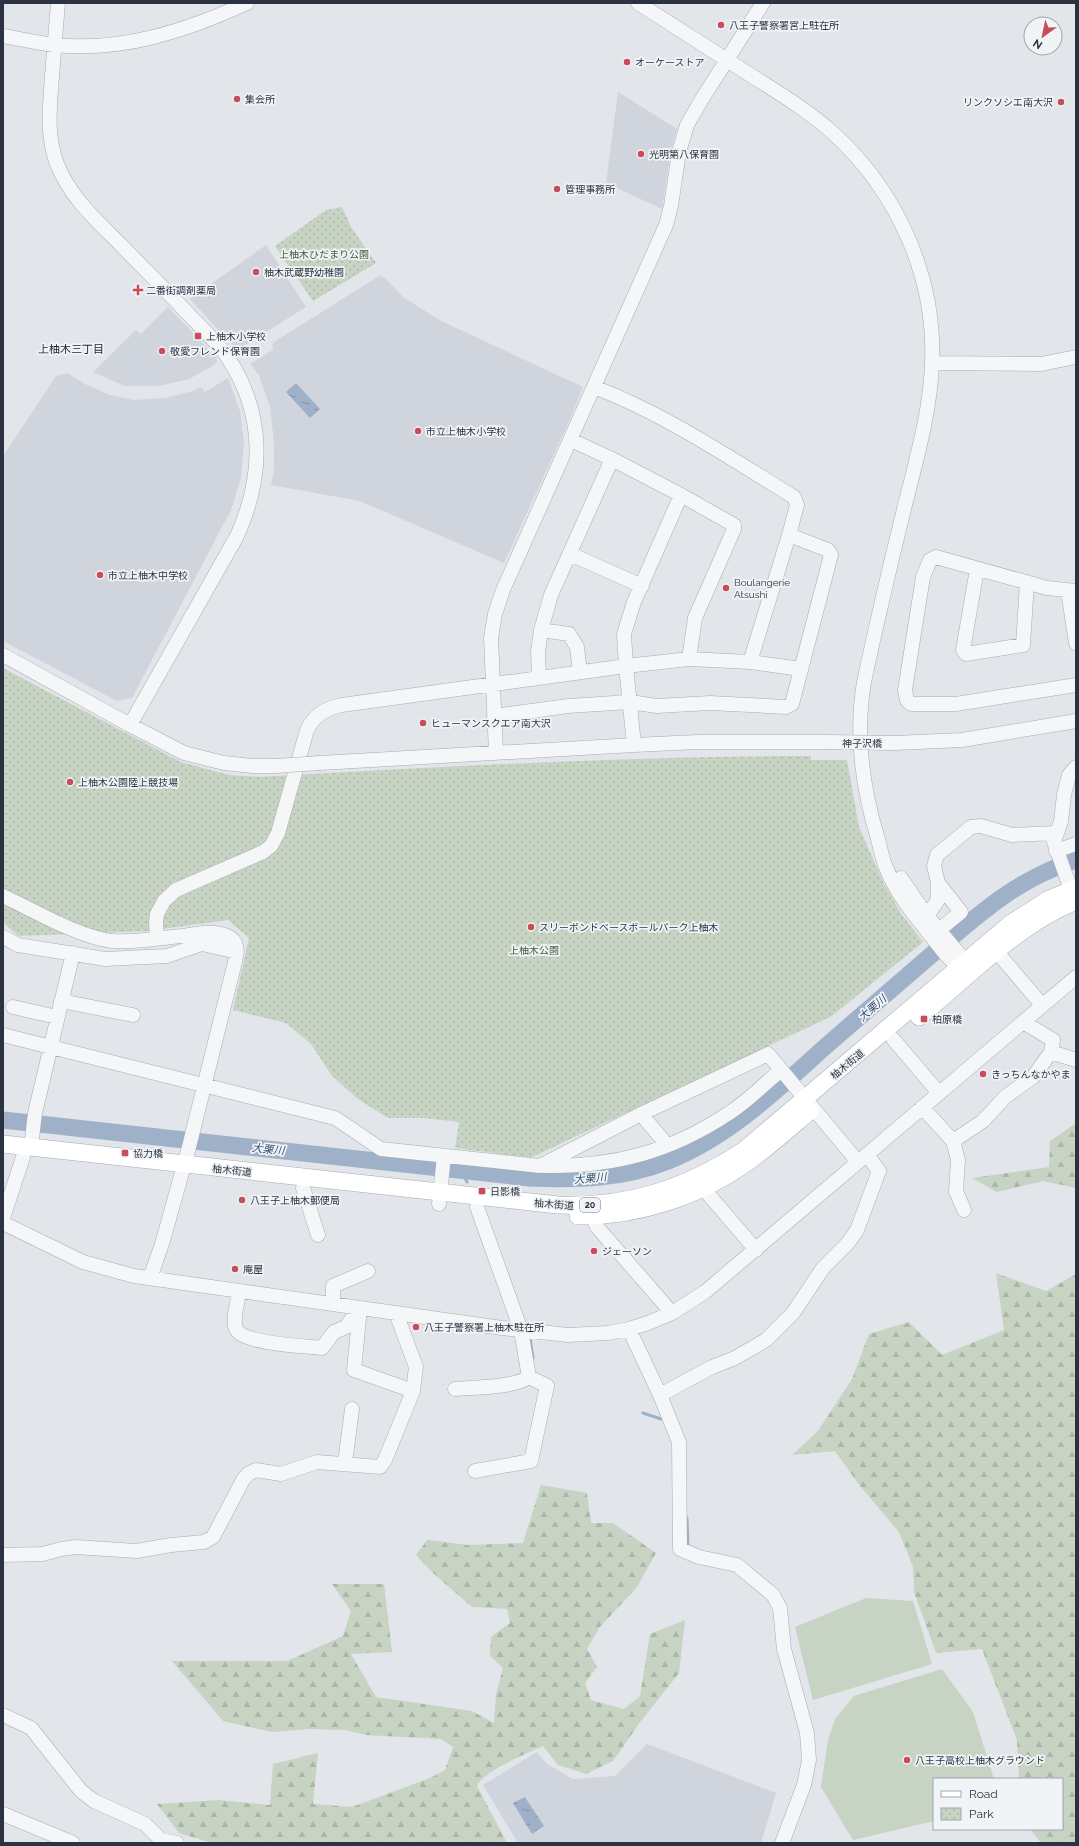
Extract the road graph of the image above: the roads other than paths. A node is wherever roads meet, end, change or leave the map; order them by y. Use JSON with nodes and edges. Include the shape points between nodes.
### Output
{"nodes":[{"id":1,"x":58,"y":3,"type":"edge"},
{"id":2,"x":247,"y":3,"type":"edge"},
{"id":3,"x":638,"y":3,"type":"edge"},
{"id":4,"x":763,"y":3,"type":"edge"},
{"id":5,"x":3,"y":36,"type":"edge"},
{"id":6,"x":55,"y":45,"type":"junction"},
{"id":7,"x":727,"y":60,"type":"junction"},
{"id":8,"x":1076,"y":357,"type":"edge"},
{"id":9,"x":932,"y":363,"type":"junction"},
{"id":10,"x":594,"y":387,"type":"junction"},
{"id":11,"x":570,"y":440,"type":"junction"},
{"id":12,"x":612,"y":459,"type":"junction"},
{"id":13,"x":681,"y":495,"type":"junction"},
{"id":14,"x":789,"y":535,"type":"junction"},
{"id":15,"x":570,"y":554,"type":"junction"},
{"id":16,"x":977,"y":569,"type":"junction"},
{"id":17,"x":1027,"y":582,"type":"junction"},
{"id":18,"x":642,"y":586,"type":"junction"},
{"id":19,"x":1072,"y":591,"type":"edge"},
{"id":20,"x":540,"y":630,"type":"junction"},
{"id":21,"x":1076,"y":643,"type":"edge"},
{"id":22,"x":3,"y":655,"type":"edge"},
{"id":23,"x":689,"y":659,"type":"junction"},
{"id":24,"x":750,"y":662,"type":"junction"},
{"id":25,"x":626,"y":666,"type":"junction"},
{"id":26,"x":801,"y":669,"type":"junction"},
{"id":27,"x":580,"y":672,"type":"junction"},
{"id":28,"x":539,"y":678,"type":"junction"},
{"id":29,"x":493,"y":685,"type":"junction"},
{"id":30,"x":1076,"y":685,"type":"edge"},
{"id":31,"x":630,"y":702,"type":"junction"},
{"id":32,"x":494,"y":716,"type":"junction"},
{"id":33,"x":1076,"y":721,"type":"edge"},
{"id":34,"x":130,"y":725,"type":"junction"},
{"id":35,"x":634,"y":744,"type":"junction"},
{"id":36,"x":496,"y":753,"type":"junction"},
{"id":37,"x":1076,"y":767,"type":"edge"},
{"id":38,"x":1056,"y":833,"type":"junction"},
{"id":39,"x":878,"y":839,"type":"junction"},
{"id":40,"x":1076,"y":844,"type":"edge"},
{"id":41,"x":1057,"y":853,"type":"junction"},
{"id":42,"x":938,"y":883,"type":"junction"},
{"id":43,"x":1072,"y":889,"type":"edge"},
{"id":44,"x":3,"y":896,"type":"edge"},
{"id":45,"x":927,"y":916,"type":"junction"},
{"id":46,"x":939,"y":935,"type":"junction"},
{"id":47,"x":3,"y":937,"type":"edge"},
{"id":48,"x":157,"y":938,"type":"junction"},
{"id":49,"x":996,"y":951,"type":"junction"},
{"id":50,"x":237,"y":952,"type":"junction"},
{"id":51,"x":73,"y":953,"type":"junction"},
{"id":52,"x":965,"y":968,"type":"junction"},
{"id":53,"x":1076,"y":977,"type":"edge"},
{"id":54,"x":61,"y":1001,"type":"junction"},
{"id":55,"x":1042,"y":1005,"type":"junction"},
{"id":56,"x":13,"y":1007,"type":"dead end"},
{"id":57,"x":132,"y":1015,"type":"dead end"},
{"id":58,"x":57,"y":1017,"type":"junction"},
{"id":59,"x":1023,"y":1022,"type":"junction"},
{"id":60,"x":3,"y":1035,"type":"edge"},
{"id":61,"x":893,"y":1039,"type":"junction"},
{"id":62,"x":50,"y":1046,"type":"junction"},
{"id":63,"x":1051,"y":1052,"type":"junction"},
{"id":64,"x":1076,"y":1060,"type":"edge"},
{"id":65,"x":782,"y":1071,"type":"junction"},
{"id":66,"x":204,"y":1085,"type":"junction"},
{"id":67,"x":939,"y":1093,"type":"junction"},
{"id":68,"x":805,"y":1098,"type":"junction"},
{"id":69,"x":922,"y":1108,"type":"junction"},
{"id":70,"x":641,"y":1114,"type":"junction"},
{"id":71,"x":953,"y":1141,"type":"junction"},
{"id":72,"x":3,"y":1144,"type":"edge"},
{"id":73,"x":667,"y":1145,"type":"junction"},
{"id":74,"x":29,"y":1146,"type":"junction"},
{"id":75,"x":3,"y":1155,"type":"edge"},
{"id":76,"x":444,"y":1157,"type":"junction"},
{"id":77,"x":862,"y":1158,"type":"junction"},
{"id":78,"x":184,"y":1164,"type":"junction"},
{"id":79,"x":540,"y":1166,"type":"junction"},
{"id":80,"x":303,"y":1188,"type":"junction"},
{"id":81,"x":703,"y":1188,"type":"junction"},
{"id":82,"x":440,"y":1192,"type":"junction"},
{"id":83,"x":477,"y":1207,"type":"junction"},
{"id":84,"x":964,"y":1210,"type":"dead end"},
{"id":85,"x":593,"y":1216,"type":"junction"},
{"id":86,"x":3,"y":1218,"type":"edge"},
{"id":87,"x":3,"y":1223,"type":"edge"},
{"id":88,"x":318,"y":1235,"type":"dead end"},
{"id":89,"x":756,"y":1250,"type":"junction"},
{"id":90,"x":368,"y":1271,"type":"dead end"},
{"id":91,"x":150,"y":1278,"type":"junction"},
{"id":92,"x":239,"y":1292,"type":"junction"},
{"id":93,"x":333,"y":1304,"type":"junction"},
{"id":94,"x":360,"y":1308,"type":"junction"},
{"id":95,"x":396,"y":1313,"type":"junction"},
{"id":96,"x":672,"y":1313,"type":"junction"},
{"id":97,"x":629,"y":1329,"type":"junction"},
{"id":98,"x":521,"y":1330,"type":"junction"},
{"id":99,"x":529,"y":1377,"type":"junction"},
{"id":100,"x":455,"y":1389,"type":"dead end"},
{"id":101,"x":413,"y":1391,"type":"junction"},
{"id":102,"x":660,"y":1395,"type":"junction"},
{"id":103,"x":352,"y":1409,"type":"dead end"},
{"id":104,"x":345,"y":1464,"type":"junction"},
{"id":105,"x":475,"y":1471,"type":"dead end"},
{"id":106,"x":3,"y":1555,"type":"edge"},
{"id":107,"x":3,"y":1715,"type":"edge"},
{"id":108,"x":3,"y":1814,"type":"edge"},
{"id":109,"x":73,"y":1843,"type":"edge"},
{"id":110,"x":177,"y":1843,"type":"edge"},
{"id":111,"x":782,"y":1843,"type":"edge"}],
"edges":[{"from":1,"to":6,"type":"street"},
{"from":2,"to":6,"type":"street","via":[[184,29],[143,40],[101,46]]},
{"from":3,"to":7,"type":"street"},
{"from":4,"to":7,"type":"street"},
{"from":5,"to":6,"type":"street"},
{"from":6,"to":34,"type":"street","via":[[49,127],[63,178],[84,208],[227,357],[246,394],[257,438],[256,475],[246,517],[238,536]]},
{"from":7,"to":9,"type":"street","via":[[790,100],[832,131],[857,156],[881,187],[902,224],[920,271],[929,316]]},
{"from":7,"to":10,"type":"street","via":[[688,125],[679,152],[666,225]]},
{"from":8,"to":9,"type":"street","via":[[1041,364]]},
{"from":9,"to":39,"type":"street","via":[[923,430],[869,656],[862,697],[862,772],[869,810]]},
{"from":10,"to":11,"type":"street"},
{"from":10,"to":14,"type":"street","via":[[704,442],[794,497],[797,505]]},
{"from":11,"to":12,"type":"street"},
{"from":11,"to":29,"type":"street","via":[[498,603],[491,638]]},
{"from":12,"to":13,"type":"street"},
{"from":12,"to":15,"type":"street"},
{"from":13,"to":18,"type":"street"},
{"from":13,"to":23,"type":"street","via":[[734,525],[695,618]]},
{"from":14,"to":24,"type":"street"},
{"from":14,"to":26,"type":"street","via":[[828,550],[831,555]]},
{"from":15,"to":18,"type":"street"},
{"from":15,"to":20,"type":"street","via":[[551,595]]},
{"from":16,"to":17,"type":"street"},
{"from":16,"to":17,"type":"street","via":[[963,650],[966,654],[1023,645]]},
{"from":16,"to":30,"type":"street","via":[[936,557],[930,560],[921,587],[905,690],[911,704],[956,704]]},
{"from":17,"to":19,"type":"street"},
{"from":18,"to":25,"type":"street","via":[[627,623],[624,641]]},
{"from":19,"to":21,"type":"street"},
{"from":20,"to":27,"type":"street","via":[[569,634],[577,647]]},
{"from":20,"to":28,"type":"street"},
{"from":22,"to":34,"type":"street","name":"神子沢橋"},
{"from":23,"to":24,"type":"street"},
{"from":23,"to":25,"type":"street"},
{"from":24,"to":26,"type":"street"},
{"from":25,"to":27,"type":"street"},
{"from":25,"to":31,"type":"street"},
{"from":26,"to":31,"type":"street","via":[[792,704],[786,707],[710,703],[657,706]]},
{"from":27,"to":28,"type":"street"},
{"from":28,"to":29,"type":"street"},
{"from":29,"to":32,"type":"street"},
{"from":29,"to":48,"type":"street","via":[[342,705],[328,708],[318,715],[305,736],[278,833],[271,846],[263,852],[176,890],[164,901],[157,914]]},
{"from":31,"to":32,"type":"street","via":[[568,706]]},
{"from":31,"to":35,"type":"street"},
{"from":32,"to":36,"type":"street"},
{"from":33,"to":35,"type":"street","name":"神子沢橋","bridge":true,"via":[[962,740],[895,743]]},
{"from":34,"to":36,"type":"street","name":"神子沢橋","bridge":true,"via":[[184,753],[206,760],[242,765],[276,766]]},
{"from":35,"to":36,"type":"street","name":"神子沢橋"},
{"from":37,"to":38,"type":"street","via":[[1068,775],[1061,821]]},
{"from":38,"to":41,"type":"street","via":[[1054,842]]},
{"from":38,"to":42,"type":"street","via":[[1012,835],[981,826],[971,827],[937,854],[934,866]]},
{"from":39,"to":45,"type":"street"},
{"from":39,"to":46,"type":"street","via":[[885,865],[902,897]]},
{"from":40,"to":41,"type":"street"},
{"from":41,"to":43,"type":"street"},
{"from":42,"to":45,"type":"street","via":[[938,900]]},
{"from":42,"to":46,"type":"street","via":[[961,912]]},
{"from":43,"to":49,"type":"main road","name":"柚木街道","number":"20","via":[[1043,917],[1020,931]]},
{"from":43,"to":52,"type":"main road","name":"柚木街道","number":"20","via":[[1023,914]]},
{"from":44,"to":48,"type":"street","via":[[77,930],[101,938],[130,941]]},
{"from":45,"to":46,"type":"street"},
{"from":46,"to":52,"type":"street"},
{"from":47,"to":51,"type":"street","via":[[18,945]]},
{"from":48,"to":50,"type":"street","via":[[208,932],[220,934],[232,939]]},
{"from":49,"to":52,"type":"main road","name":"柚木街道","number":"20"},
{"from":49,"to":55,"type":"street"},
{"from":50,"to":51,"type":"street","via":[[202,944],[167,956],[149,958],[105,959]]},
{"from":50,"to":66,"type":"street"},
{"from":51,"to":54,"type":"street"},
{"from":52,"to":61,"type":"main road","name":"柚木街道","number":"20"},
{"from":52,"to":68,"type":"main road","name":"柚木街道","number":"20"},
{"from":53,"to":55,"type":"street"},
{"from":54,"to":57,"type":"street"},
{"from":54,"to":58,"type":"street"},
{"from":55,"to":59,"type":"street"},
{"from":56,"to":58,"type":"street"},
{"from":58,"to":62,"type":"street"},
{"from":59,"to":63,"type":"street","via":[[1053,1040]]},
{"from":59,"to":67,"type":"street"},
{"from":60,"to":62,"type":"street"},
{"from":61,"to":67,"type":"street"},
{"from":61,"to":68,"type":"main road","name":"柚木街道","number":"20"},
{"from":62,"to":66,"type":"street"},
{"from":62,"to":74,"type":"street"},
{"from":63,"to":64,"type":"street"},
{"from":63,"to":71,"type":"street","via":[[1027,1083],[1005,1097],[984,1121]]},
{"from":65,"to":68,"type":"street"},
{"from":65,"to":70,"type":"street","via":[[768,1054]]},
{"from":65,"to":73,"type":"street","via":[[730,1113]]},
{"from":66,"to":76,"type":"street","via":[[335,1118],[381,1150]]},
{"from":66,"to":78,"type":"street"},
{"from":67,"to":69,"type":"street"},
{"from":68,"to":77,"type":"street"},
{"from":68,"to":81,"type":"main road","name":"柚木街道","number":"20","via":[[749,1161]]},
{"from":68,"to":82,"type":"main road","name":"柚木街道","number":"20","via":[[753,1143],[722,1165],[662,1191],[617,1201],[580,1205]]},
{"from":69,"to":71,"type":"street"},
{"from":69,"to":77,"type":"street"},
{"from":70,"to":73,"type":"street"},
{"from":70,"to":79,"type":"street"},
{"from":71,"to":84,"type":"street","via":[[958,1160],[956,1191]]},
{"from":72,"to":74,"type":"main road","name":"柚木街道","number":"20"},
{"from":73,"to":79,"type":"street","via":[[609,1163]]},
{"from":74,"to":75,"type":"main road","name":"柚木街道","number":"20"},
{"from":74,"to":78,"type":"main road","name":"柚木街道","number":"20"},
{"from":74,"to":86,"type":"street"},
{"from":76,"to":79,"type":"street"},
{"from":76,"to":82,"type":"street"},
{"from":77,"to":89,"type":"street"},
{"from":77,"to":102,"type":"street","via":[[879,1171],[861,1222],[848,1243],[823,1268],[793,1313],[756,1347]]},
{"from":78,"to":80,"type":"main road","name":"柚木街道","number":"20"},
{"from":78,"to":82,"type":"main road","name":"柚木街道","number":"20"},
{"from":78,"to":91,"type":"street"},
{"from":80,"to":82,"type":"main road","name":"柚木街道","number":"20"},
{"from":80,"to":88,"type":"street"},
{"from":81,"to":85,"type":"main road","name":"柚木街道","number":"20","via":[[645,1208]]},
{"from":81,"to":89,"type":"street"},
{"from":82,"to":83,"type":"main road","name":"柚木街道","number":"20"},
{"from":83,"to":85,"type":"main road","name":"柚木街道","number":"20","via":[[549,1216]]},
{"from":83,"to":98,"type":"street"},
{"from":85,"to":96,"type":"street","via":[[597,1226]]},
{"from":87,"to":91,"type":"street","via":[[83,1262],[118,1273]]},
{"from":89,"to":96,"type":"street","via":[[705,1292]]},
{"from":90,"to":93,"type":"street","via":[[332,1286]]},
{"from":91,"to":92,"type":"street"},
{"from":92,"to":93,"type":"street"},
{"from":92,"to":94,"type":"street","via":[[236,1330],[240,1334],[264,1342],[322,1348],[334,1332],[346,1327]]},
{"from":93,"to":94,"type":"street"},
{"from":94,"to":95,"type":"street"},
{"from":94,"to":101,"type":"street","via":[[354,1370]]},
{"from":95,"to":98,"type":"street"},
{"from":95,"to":101,"type":"street","via":[[416,1367]]},
{"from":96,"to":97,"type":"street"},
{"from":97,"to":98,"type":"street","via":[[582,1335]]},
{"from":97,"to":102,"type":"street"},
{"from":98,"to":99,"type":"street"},
{"from":99,"to":100,"type":"street","via":[[507,1384]]},
{"from":99,"to":105,"type":"street","via":[[547,1386],[531,1462]]},
{"from":101,"to":104,"type":"street","via":[[380,1467]]},
{"from":102,"to":111,"type":"street","via":[[679,1442],[680,1549],[698,1557],[737,1565],[773,1595],[780,1608],[784,1649],[807,1733],[808,1760],[804,1785]]},
{"from":103,"to":104,"type":"street"},
{"from":104,"to":106,"type":"street","via":[[317,1462],[281,1474],[256,1470],[248,1474],[213,1537],[204,1542],[136,1551],[76,1547],[43,1554]]},
{"from":107,"to":110,"type":"street","via":[[31,1728],[81,1791],[94,1801],[145,1824],[161,1840]]},
{"from":108,"to":109,"type":"street"}]}
